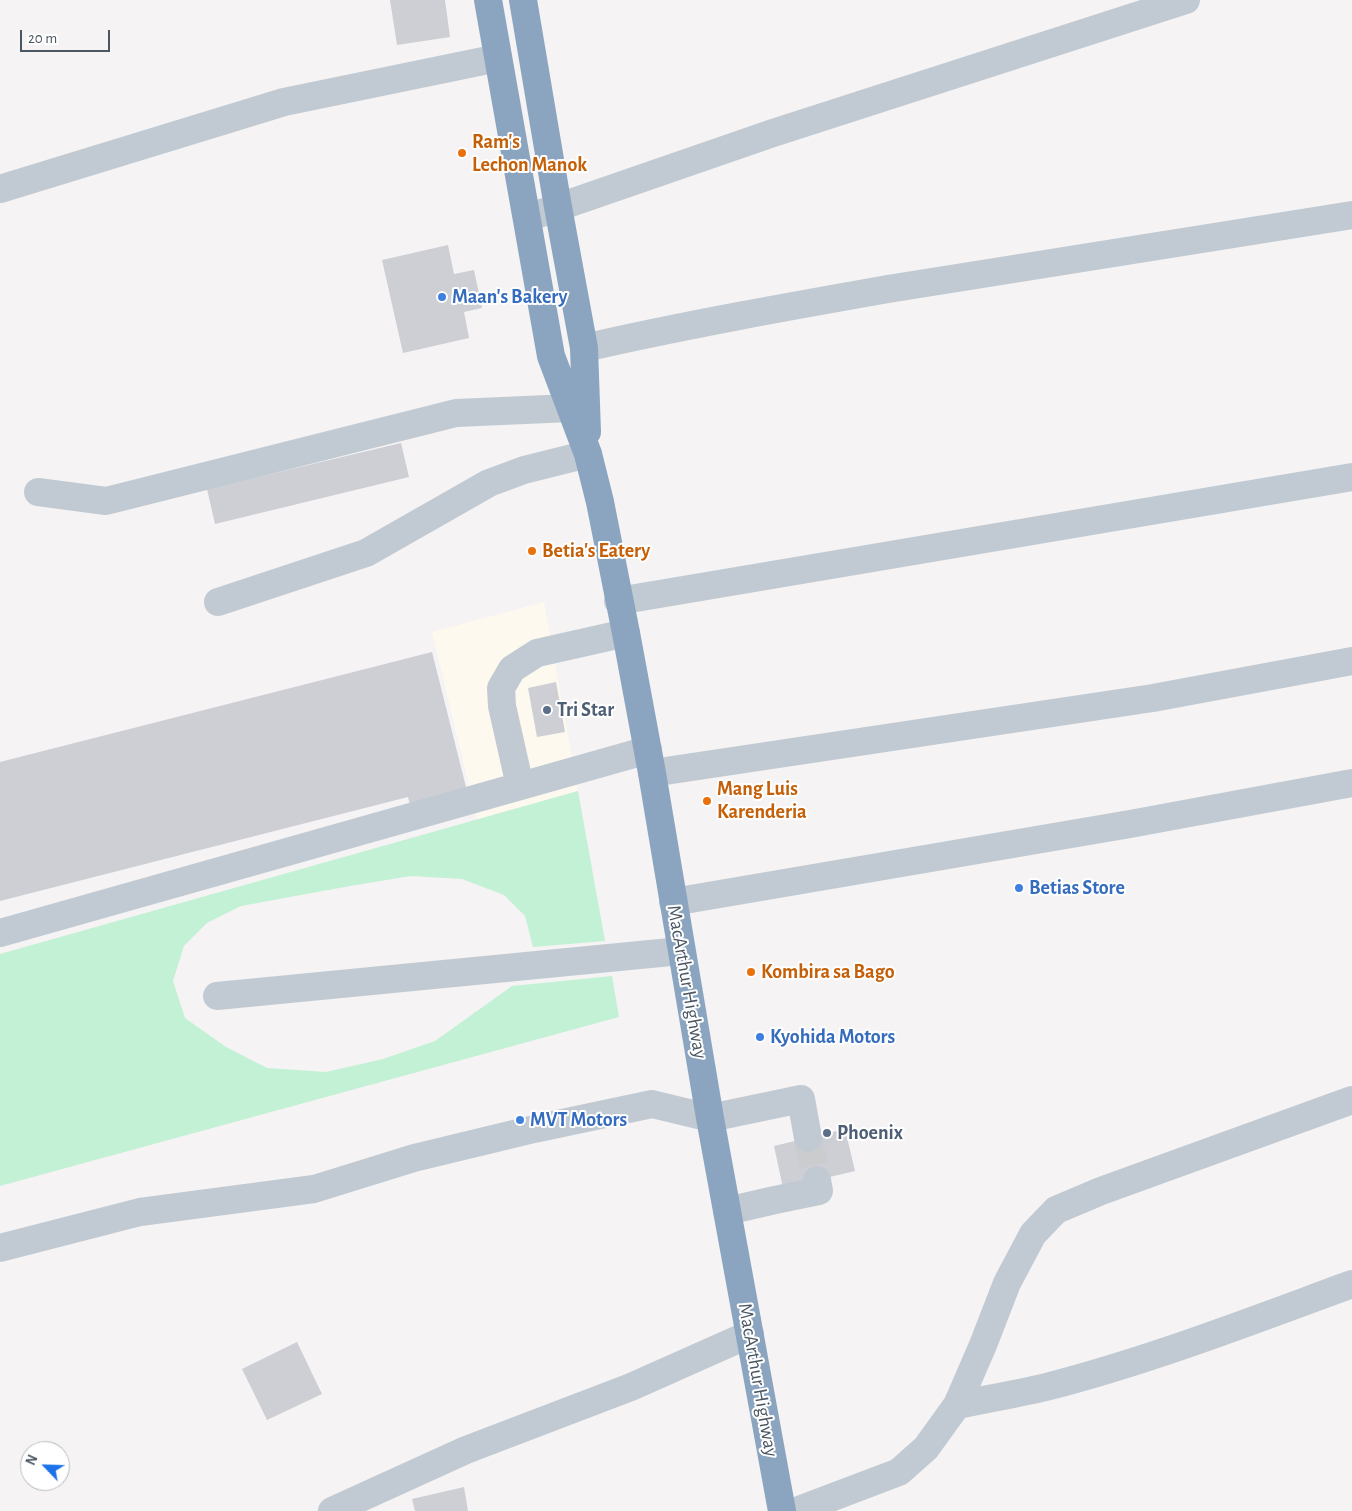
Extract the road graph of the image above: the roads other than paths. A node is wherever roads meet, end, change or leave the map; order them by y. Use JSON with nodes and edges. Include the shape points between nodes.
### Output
{"nodes":[{"id":1,"x":488,"y":0,"type":"edge"},
{"id":2,"x":523,"y":0,"type":"edge"},
{"id":3,"x":1186,"y":0,"type":"edge"},
{"id":4,"x":498,"y":58,"type":"junction"},
{"id":5,"x":0,"y":189,"type":"edge"},
{"id":6,"x":558,"y":207,"type":"junction"},
{"id":7,"x":1352,"y":216,"type":"edge"},
{"id":8,"x":527,"y":218,"type":"junction"},
{"id":9,"x":584,"y":348,"type":"junction"},
{"id":10,"x":571,"y":408,"type":"junction"},
{"id":11,"x":588,"y":454,"type":"junction"},
{"id":12,"x":1352,"y":477,"type":"edge"},
{"id":13,"x":38,"y":492,"type":"dead end"},
{"id":14,"x":618,"y":601,"type":"junction"},
{"id":15,"x":218,"y":602,"type":"dead end"},
{"id":16,"x":626,"y":633,"type":"junction"},
{"id":17,"x":1352,"y":661,"type":"edge"},
{"id":18,"x":650,"y":761,"type":"junction"},
{"id":19,"x":1352,"y":784,"type":"edge"},
{"id":20,"x":520,"y":786,"type":"junction"},
{"id":21,"x":673,"y":902,"type":"junction"},
{"id":22,"x":0,"y":933,"type":"edge"},
{"id":23,"x":681,"y":951,"type":"junction"},
{"id":24,"x":216,"y":996,"type":"dead end"},
{"id":25,"x":1352,"y":1100,"type":"edge"},
{"id":26,"x":710,"y":1118,"type":"junction"},
{"id":27,"x":808,"y":1138,"type":"tunnel mouth"},
{"id":28,"x":817,"y":1180,"type":"dead end"},
{"id":29,"x":728,"y":1211,"type":"junction"},
{"id":30,"x":0,"y":1248,"type":"edge"},
{"id":31,"x":1352,"y":1284,"type":"edge"},
{"id":32,"x":750,"y":1334,"type":"junction"},
{"id":33,"x":957,"y":1405,"type":"junction"},
{"id":34,"x":332,"y":1511,"type":"edge"},
{"id":35,"x":782,"y":1511,"type":"edge"},
{"id":36,"x":796,"y":1511,"type":"edge"}],
"edges":[{"from":1,"to":4,"type":"highway","name":"MacArthur Highway"},
{"from":2,"to":6,"type":"highway","name":"MacArthur Highway"},
{"from":3,"to":6,"type":"street","via":[[773,133]]},
{"from":4,"to":5,"type":"street","via":[[284,102]]},
{"from":4,"to":8,"type":"highway","name":"MacArthur Highway"},
{"from":6,"to":8,"type":"street"},
{"from":6,"to":9,"type":"highway","name":"MacArthur Highway"},
{"from":7,"to":9,"type":"street","via":[[1052,261],[649,333]]},
{"from":8,"to":10,"type":"highway","name":"MacArthur Highway","via":[[551,356]]},
{"from":9,"to":11,"type":"highway","name":"MacArthur Highway"},
{"from":10,"to":11,"type":"highway","name":"MacArthur Highway"},
{"from":10,"to":13,"type":"street","via":[[456,413],[106,501]]},
{"from":11,"to":14,"type":"highway","name":"MacArthur Highway"},
{"from":11,"to":15,"type":"street","via":[[488,482],[366,553]]},
{"from":12,"to":14,"type":"street"},
{"from":14,"to":16,"type":"highway","name":"MacArthur Highway"},
{"from":16,"to":18,"type":"highway","name":"MacArthur Highway"},
{"from":16,"to":20,"type":"street","via":[[537,653],[512,670],[501,688],[502,706]]},
{"from":17,"to":18,"type":"street","via":[[1153,698]]},
{"from":18,"to":20,"type":"street"},
{"from":18,"to":21,"type":"highway","name":"MacArthur Highway"},
{"from":19,"to":21,"type":"street"},
{"from":20,"to":22,"type":"street"},
{"from":21,"to":23,"type":"highway","name":"MacArthur Highway"},
{"from":23,"to":24,"type":"street"},
{"from":23,"to":26,"type":"highway","name":"MacArthur Highway"},
{"from":25,"to":33,"type":"street","via":[[1056,1210],[1033,1234],[1007,1283]]},
{"from":26,"to":27,"type":"street","via":[[801,1099]]},
{"from":26,"to":29,"type":"highway","name":"MacArthur Highway"},
{"from":26,"to":30,"type":"street","via":[[652,1104],[414,1158],[314,1189],[140,1212]]},
{"from":28,"to":29,"type":"street","via":[[819,1191]]},
{"from":29,"to":32,"type":"highway","name":"MacArthur Highway"},
{"from":31,"to":33,"type":"street","via":[[1201,1340],[1134,1361],[1046,1386]]},
{"from":32,"to":34,"type":"street","via":[[631,1387],[466,1450]]},
{"from":32,"to":35,"type":"highway","name":"MacArthur Highway"},
{"from":33,"to":36,"type":"street","via":[[926,1448],[899,1472]]}]}
